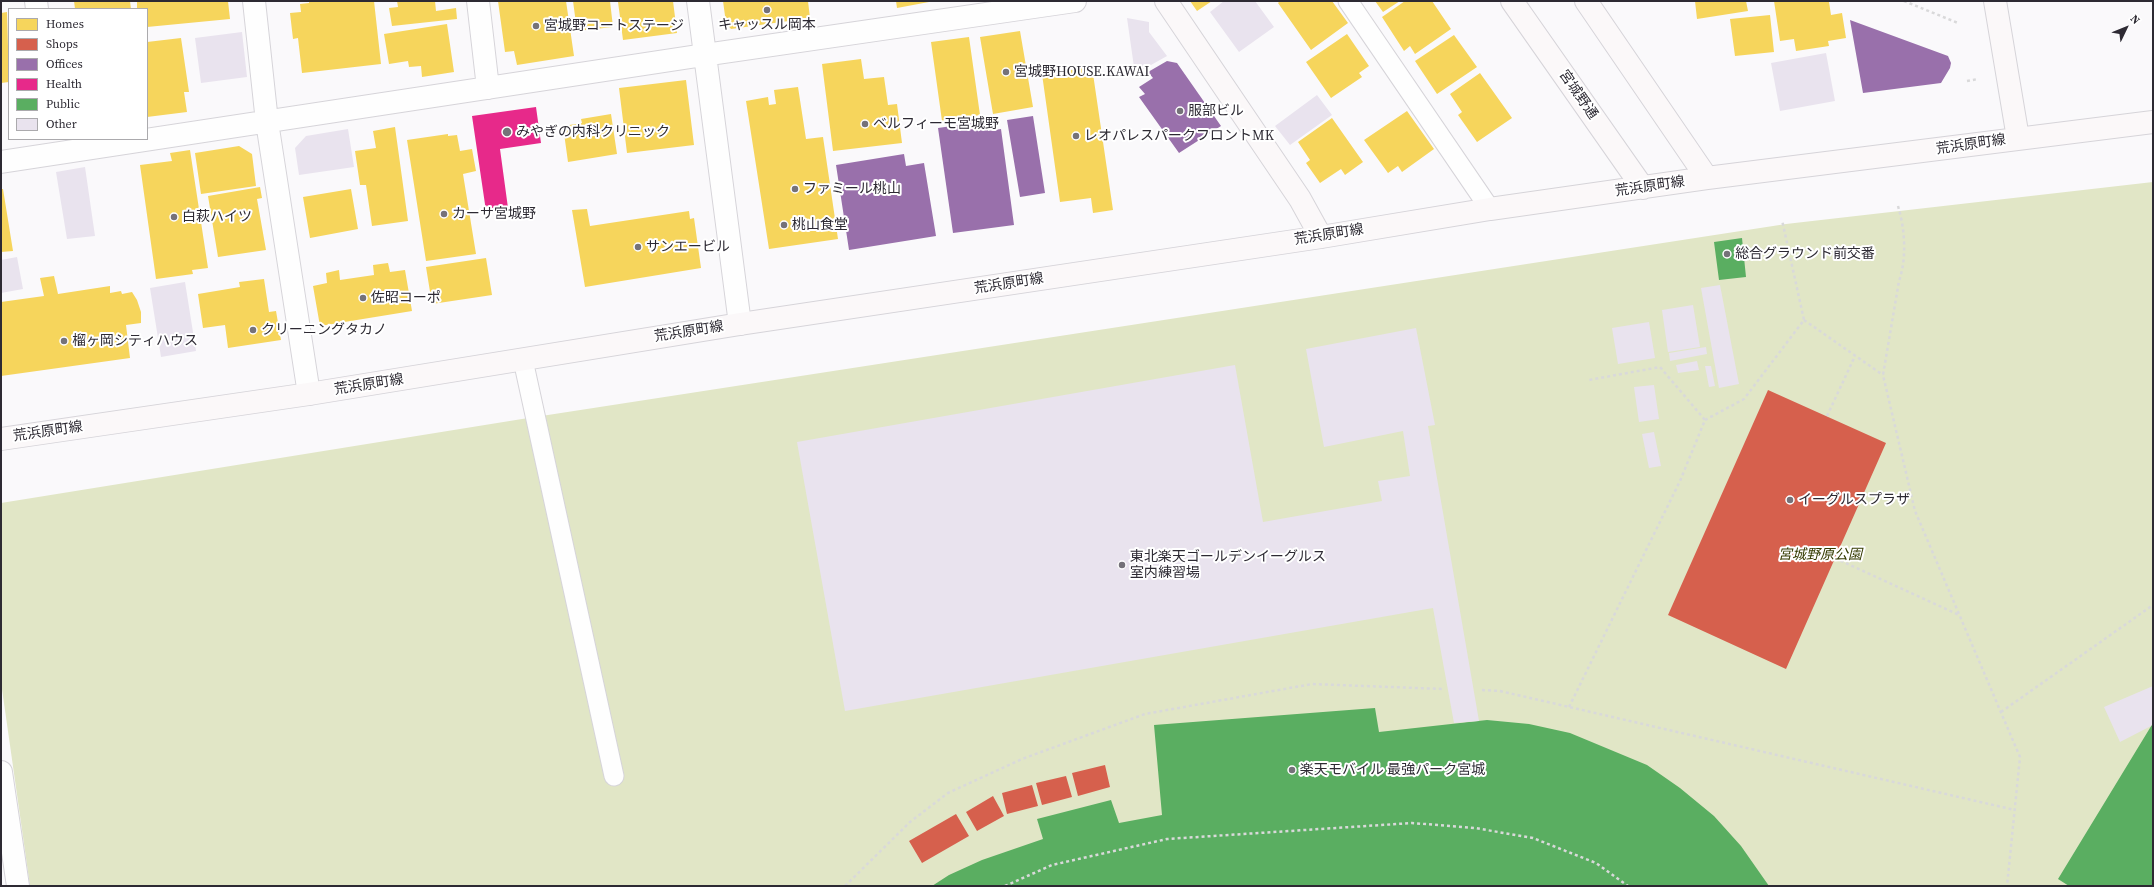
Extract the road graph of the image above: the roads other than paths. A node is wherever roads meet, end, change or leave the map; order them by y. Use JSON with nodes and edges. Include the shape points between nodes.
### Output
{"nodes":[{"id":1,"x":254,"y":1,"type":"edge"},
{"id":2,"x":478,"y":1,"type":"edge"},
{"id":3,"x":698,"y":1,"type":"edge"},
{"id":4,"x":1075,"y":1,"type":"edge"},
{"id":5,"x":1166,"y":1,"type":"edge"},
{"id":6,"x":1348,"y":1,"type":"edge"},
{"id":7,"x":1512,"y":1,"type":"edge"},
{"id":8,"x":1586,"y":1,"type":"edge"},
{"id":9,"x":1995,"y":1,"type":"edge"},
{"id":10,"x":704,"y":55,"type":"junction"},
{"id":11,"x":488,"y":88,"type":"junction"},
{"id":12,"x":267,"y":122,"type":"junction"},
{"id":13,"x":2153,"y":122,"type":"edge"},
{"id":14,"x":148,"y":135,"type":"edge"},
{"id":15,"x":2018,"y":138,"type":"junction"},
{"id":16,"x":107,"y":140,"type":"edge"},
{"id":17,"x":54,"y":146,"type":"edge"},
{"id":18,"x":1,"y":162,"type":"edge"},
{"id":19,"x":1707,"y":178,"type":"junction"},
{"id":20,"x":1643,"y":188,"type":"junction"},
{"id":21,"x":1490,"y":209,"type":"junction"},
{"id":22,"x":1321,"y":237,"type":"junction"},
{"id":23,"x":740,"y":324,"type":"junction"},
{"id":24,"x":523,"y":360,"type":"junction"},
{"id":25,"x":309,"y":394,"type":"junction"},
{"id":26,"x":1,"y":439,"type":"edge"},
{"id":27,"x":614,"y":776,"type":"dead end"},
{"id":28,"x":2,"y":781,"type":"edge"},
{"id":29,"x":18,"y":886,"type":"edge"}],
"edges":[{"from":1,"to":12,"type":"street"},
{"from":2,"to":11,"type":"street"},
{"from":3,"to":10,"type":"street"},
{"from":4,"to":10,"type":"street"},
{"from":5,"to":22,"type":"main road","via":[[1300,199]]},
{"from":6,"to":21,"type":"lane"},
{"from":7,"to":20,"type":"main road","name":"宮城野通"},
{"from":8,"to":19,"type":"main road"},
{"from":9,"to":15,"type":"main road"},
{"from":10,"to":11,"type":"street"},
{"from":10,"to":23,"type":"street"},
{"from":11,"to":12,"type":"street"},
{"from":12,"to":14,"type":"street"},
{"from":12,"to":25,"type":"street"},
{"from":13,"to":15,"type":"main road","name":"荒浜原町線"},
{"from":15,"to":19,"type":"main road","name":"荒浜原町線"},
{"from":16,"to":17,"type":"street"},
{"from":17,"to":18,"type":"street"},
{"from":19,"to":20,"type":"main road","name":"荒浜原町線"},
{"from":20,"to":21,"type":"main road","name":"荒浜原町線"},
{"from":21,"to":22,"type":"main road","name":"荒浜原町線"},
{"from":22,"to":23,"type":"main road","name":"荒浜原町線"},
{"from":23,"to":24,"type":"main road","name":"荒浜原町線"},
{"from":24,"to":25,"type":"main road","name":"荒浜原町線"},
{"from":24,"to":27,"type":"lane"},
{"from":25,"to":26,"type":"main road","name":"荒浜原町線"},
{"from":28,"to":29,"type":"street"}]}
